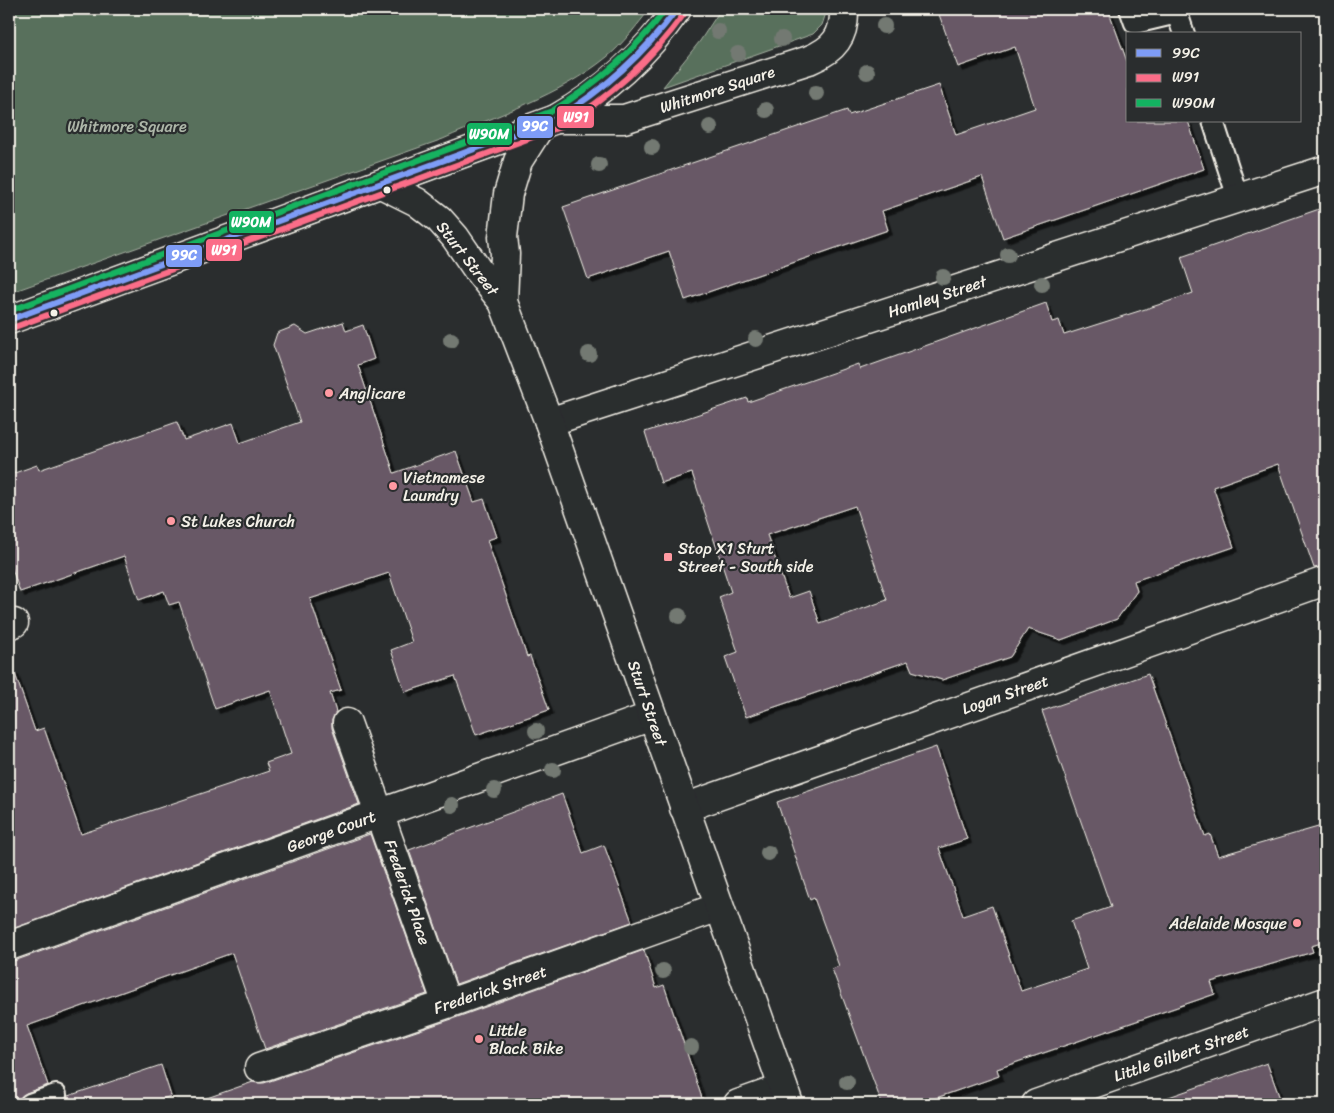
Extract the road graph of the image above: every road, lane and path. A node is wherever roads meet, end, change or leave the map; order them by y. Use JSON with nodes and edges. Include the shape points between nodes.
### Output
{"nodes":[{"id":1,"x":677,"y":9,"type":"edge"},
{"id":2,"x":844,"y":9,"type":"edge"},
{"id":3,"x":1130,"y":9,"type":"edge"},
{"id":4,"x":1183,"y":32,"type":"edge"},
{"id":5,"x":548,"y":122,"type":"junction"},
{"id":6,"x":1213,"y":122,"type":"edge"},
{"id":7,"x":1325,"y":170,"type":"edge"},
{"id":8,"x":381,"y":184,"type":"junction"},
{"id":9,"x":1238,"y":198,"type":"junction"},
{"id":10,"x":503,"y":302,"type":"junction"},
{"id":11,"x":9,"y":320,"type":"edge"},
{"id":12,"x":549,"y":422,"type":"junction"},
{"id":13,"x":1325,"y":581,"type":"edge"},
{"id":14,"x":652,"y":716,"type":"junction"},
{"id":15,"x":347,"y":723,"type":"dead end"},
{"id":16,"x":684,"y":808,"type":"junction"},
{"id":17,"x":380,"y":814,"type":"junction"},
{"id":18,"x":719,"y":907,"type":"junction"},
{"id":19,"x":9,"y":946,"type":"edge"},
{"id":20,"x":1325,"y":1002,"type":"edge"},
{"id":21,"x":447,"y":1004,"type":"junction"},
{"id":22,"x":259,"y":1068,"type":"dead end"},
{"id":23,"x":56,"y":1095,"type":"dead end"},
{"id":24,"x":786,"y":1096,"type":"edge"},
{"id":25,"x":30,"y":1104,"type":"edge"},
{"id":26,"x":738,"y":1104,"type":"edge"},
{"id":27,"x":1036,"y":1104,"type":"edge"}],
"edges":[{"from":1,"to":5,"type":"street","name":"Whitmore Square","via":[[626,69],[579,106]]},
{"from":2,"to":5,"type":"street","name":"Whitmore Square","via":[[841,34],[826,52],[809,60],[624,118]]},
{"from":3,"to":4,"type":"lane","via":[[1135,23],[1177,13]]},
{"from":5,"to":8,"type":"street","name":"Whitmore Square"},
{"from":5,"to":10,"type":"street","name":"Sturt Street","via":[[518,161],[508,194],[503,237]]},
{"from":6,"to":9,"type":"lane"},
{"from":7,"to":9,"type":"street","name":"Hamley Street"},
{"from":8,"to":10,"type":"street","name":"Sturt Street","via":[[417,202],[439,219]]},
{"from":8,"to":11,"type":"street","name":"Whitmore Square"},
{"from":9,"to":12,"type":"street","name":"Hamley Street"},
{"from":10,"to":12,"type":"street","name":"Sturt Street"},
{"from":12,"to":14,"type":"street","name":"Sturt Street"},
{"from":13,"to":16,"type":"street","name":"Logan Street"},
{"from":14,"to":16,"type":"street","name":"Sturt Street"},
{"from":14,"to":17,"type":"street","name":"George Court"},
{"from":15,"to":17,"type":"street","name":"Frederick Place"},
{"from":16,"to":18,"type":"street","name":"Sturt Street"},
{"from":17,"to":19,"type":"street","name":"George Court"},
{"from":17,"to":21,"type":"street","name":"Frederick Place"},
{"from":18,"to":21,"type":"street","name":"Frederick Street"},
{"from":18,"to":24,"type":"street","name":"Sturt Street"},
{"from":20,"to":27,"type":"street","name":"Little Gilbert Street"},
{"from":21,"to":22,"type":"street","name":"Frederick Street"},
{"from":23,"to":25,"type":"lane"},
{"from":24,"to":26,"type":"street"}]}
